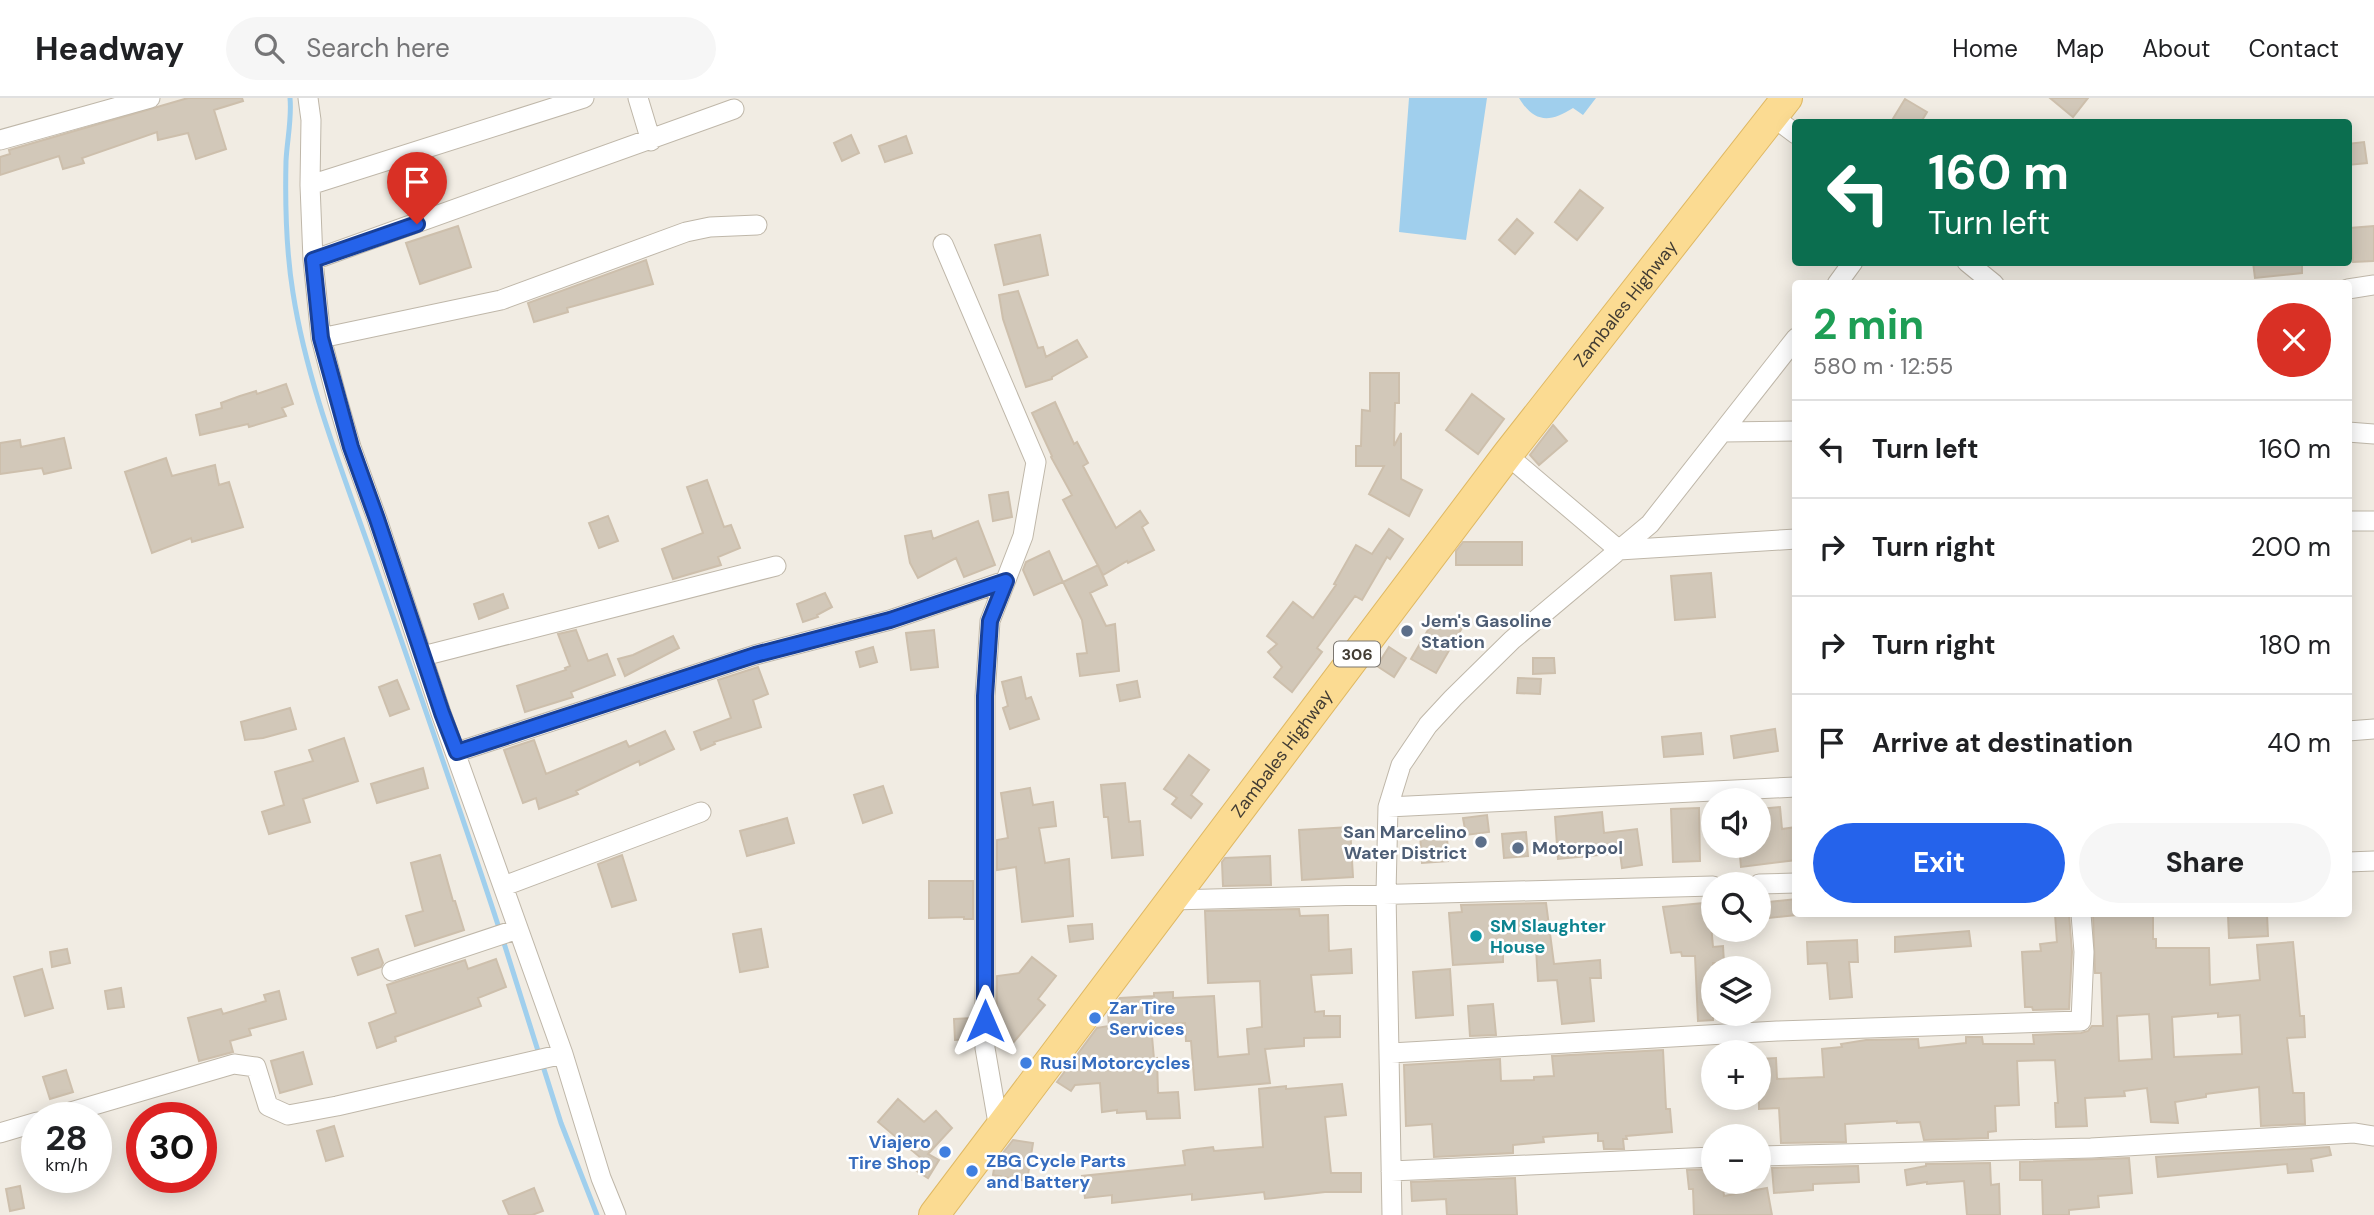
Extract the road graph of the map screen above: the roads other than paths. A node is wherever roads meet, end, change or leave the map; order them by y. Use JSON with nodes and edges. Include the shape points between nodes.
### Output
{"nodes":[{"id":1,"x":150,"y":98,"type":"edge"},
{"id":2,"x":308,"y":98,"type":"edge"},
{"id":3,"x":584,"y":98,"type":"edge"},
{"id":4,"x":638,"y":98,"type":"edge"},
{"id":5,"x":734,"y":109,"type":"dead end"},
{"id":6,"x":1785,"y":116,"type":"edge"},
{"id":7,"x":0,"y":140,"type":"edge"},
{"id":8,"x":651,"y":141,"type":"junction"},
{"id":9,"x":310,"y":185,"type":"junction"},
{"id":10,"x":757,"y":225,"type":"dead end"},
{"id":11,"x":943,"y":244,"type":"dead end"},
{"id":12,"x":313,"y":260,"type":"junction"},
{"id":13,"x":1972,"y":266,"type":"edge"},
{"id":14,"x":1989,"y":280,"type":"edge"},
{"id":15,"x":2374,"y":285,"type":"edge"},
{"id":16,"x":2352,"y":288,"type":"edge"},
{"id":17,"x":321,"y":338,"type":"junction"},
{"id":18,"x":1792,"y":343,"type":"edge"},
{"id":19,"x":1792,"y":430,"type":"edge"},
{"id":20,"x":1723,"y":432,"type":"junction"},
{"id":21,"x":2352,"y":432,"type":"edge"},
{"id":22,"x":2374,"y":434,"type":"edge"},
{"id":23,"x":1507,"y":455,"type":"junction"},
{"id":24,"x":2352,"y":521,"type":"edge"},
{"id":25,"x":2374,"y":521,"type":"edge"},
{"id":26,"x":1792,"y":539,"type":"edge"},
{"id":27,"x":1619,"y":550,"type":"junction"},
{"id":28,"x":776,"y":566,"type":"dead end"},
{"id":29,"x":1006,"y":581,"type":"junction"},
{"id":30,"x":423,"y":656,"type":"junction"},
{"id":31,"x":2374,"y":729,"type":"edge"},
{"id":32,"x":2352,"y":731,"type":"edge"},
{"id":33,"x":457,"y":752,"type":"junction"},
{"id":34,"x":1792,"y":787,"type":"edge"},
{"id":35,"x":1388,"y":807,"type":"junction"},
{"id":36,"x":701,"y":812,"type":"dead end"},
{"id":37,"x":2374,"y":861,"type":"edge"},
{"id":38,"x":2352,"y":862,"type":"edge"},
{"id":39,"x":1792,"y":883,"type":"edge"},
{"id":40,"x":1771,"y":884,"type":"edge"},
{"id":41,"x":504,"y":886,"type":"junction"},
{"id":42,"x":1701,"y":886,"type":"edge"},
{"id":43,"x":1386,"y":893,"type":"junction"},
{"id":44,"x":1171,"y":900,"type":"junction"},
{"id":45,"x":2081,"y":917,"type":"edge"},
{"id":46,"x":505,"y":933,"type":"junction"},
{"id":47,"x":392,"y":971,"type":"dead end"},
{"id":48,"x":1391,"y":1053,"type":"junction"},
{"id":49,"x":551,"y":1056,"type":"junction"},
{"id":50,"x":105,"y":1102,"type":"edge"},
{"id":51,"x":21,"y":1127,"type":"edge"},
{"id":52,"x":999,"y":1129,"type":"junction"},
{"id":53,"x":0,"y":1133,"type":"edge"},
{"id":54,"x":2374,"y":1136,"type":"edge"},
{"id":55,"x":1771,"y":1156,"type":"edge"},
{"id":56,"x":1701,"y":1158,"type":"edge"},
{"id":57,"x":1391,"y":1171,"type":"junction"},
{"id":58,"x":616,"y":1215,"type":"edge"},
{"id":59,"x":934,"y":1215,"type":"edge"},
{"id":60,"x":1392,"y":1215,"type":"edge"}],
"edges":[{"from":1,"to":7,"type":"street"},
{"from":2,"to":9,"type":"street"},
{"from":3,"to":9,"type":"street"},
{"from":4,"to":8,"type":"street"},
{"from":5,"to":8,"type":"street"},
{"from":6,"to":23,"type":"main road","name":"Zambales Highway","number":"306"},
{"from":8,"to":12,"type":"street"},
{"from":9,"to":12,"type":"street"},
{"from":10,"to":17,"type":"street","via":[[686,232],[501,300]]},
{"from":11,"to":29,"type":"street","via":[[1036,462],[1023,537]]},
{"from":12,"to":17,"type":"street"},
{"from":13,"to":14,"type":"street"},
{"from":15,"to":16,"type":"street"},
{"from":17,"to":30,"type":"street","via":[[351,447]]},
{"from":18,"to":20,"type":"street"},
{"from":19,"to":20,"type":"street"},
{"from":20,"to":27,"type":"street","via":[[1650,524]]},
{"from":21,"to":22,"type":"street"},
{"from":23,"to":27,"type":"street"},
{"from":23,"to":44,"type":"main road","name":"Zambales Highway","number":"306"},
{"from":24,"to":25,"type":"street"},
{"from":26,"to":27,"type":"street"},
{"from":27,"to":35,"type":"street","via":[[1512,640],[1428,725],[1401,765]]},
{"from":28,"to":30,"type":"street"},
{"from":29,"to":33,"type":"street","via":[[890,620],[755,655]]},
{"from":29,"to":52,"type":"street","via":[[990,621],[985,696],[985,1048]]},
{"from":30,"to":33,"type":"street"},
{"from":31,"to":32,"type":"street"},
{"from":33,"to":41,"type":"street"},
{"from":34,"to":35,"type":"street"},
{"from":35,"to":43,"type":"street"},
{"from":36,"to":41,"type":"street"},
{"from":37,"to":38,"type":"street"},
{"from":39,"to":40,"type":"street"},
{"from":41,"to":46,"type":"street"},
{"from":42,"to":43,"type":"street"},
{"from":43,"to":44,"type":"street"},
{"from":43,"to":48,"type":"street"},
{"from":44,"to":52,"type":"main road","name":"Zambales Highway","number":"306"},
{"from":45,"to":48,"type":"street","via":[[2081,1021],[1777,1031]]},
{"from":46,"to":47,"type":"street"},
{"from":46,"to":49,"type":"street"},
{"from":48,"to":57,"type":"street"},
{"from":49,"to":50,"type":"street","via":[[288,1115],[268,1106],[256,1068],[234,1064]]},
{"from":49,"to":58,"type":"street"},
{"from":51,"to":53,"type":"street"},
{"from":52,"to":59,"type":"main road","name":"Zambales Highway","number":"306"},
{"from":54,"to":55,"type":"street","via":[[2354,1133],[2091,1148]]},
{"from":56,"to":57,"type":"street"},
{"from":57,"to":60,"type":"street"}]}
